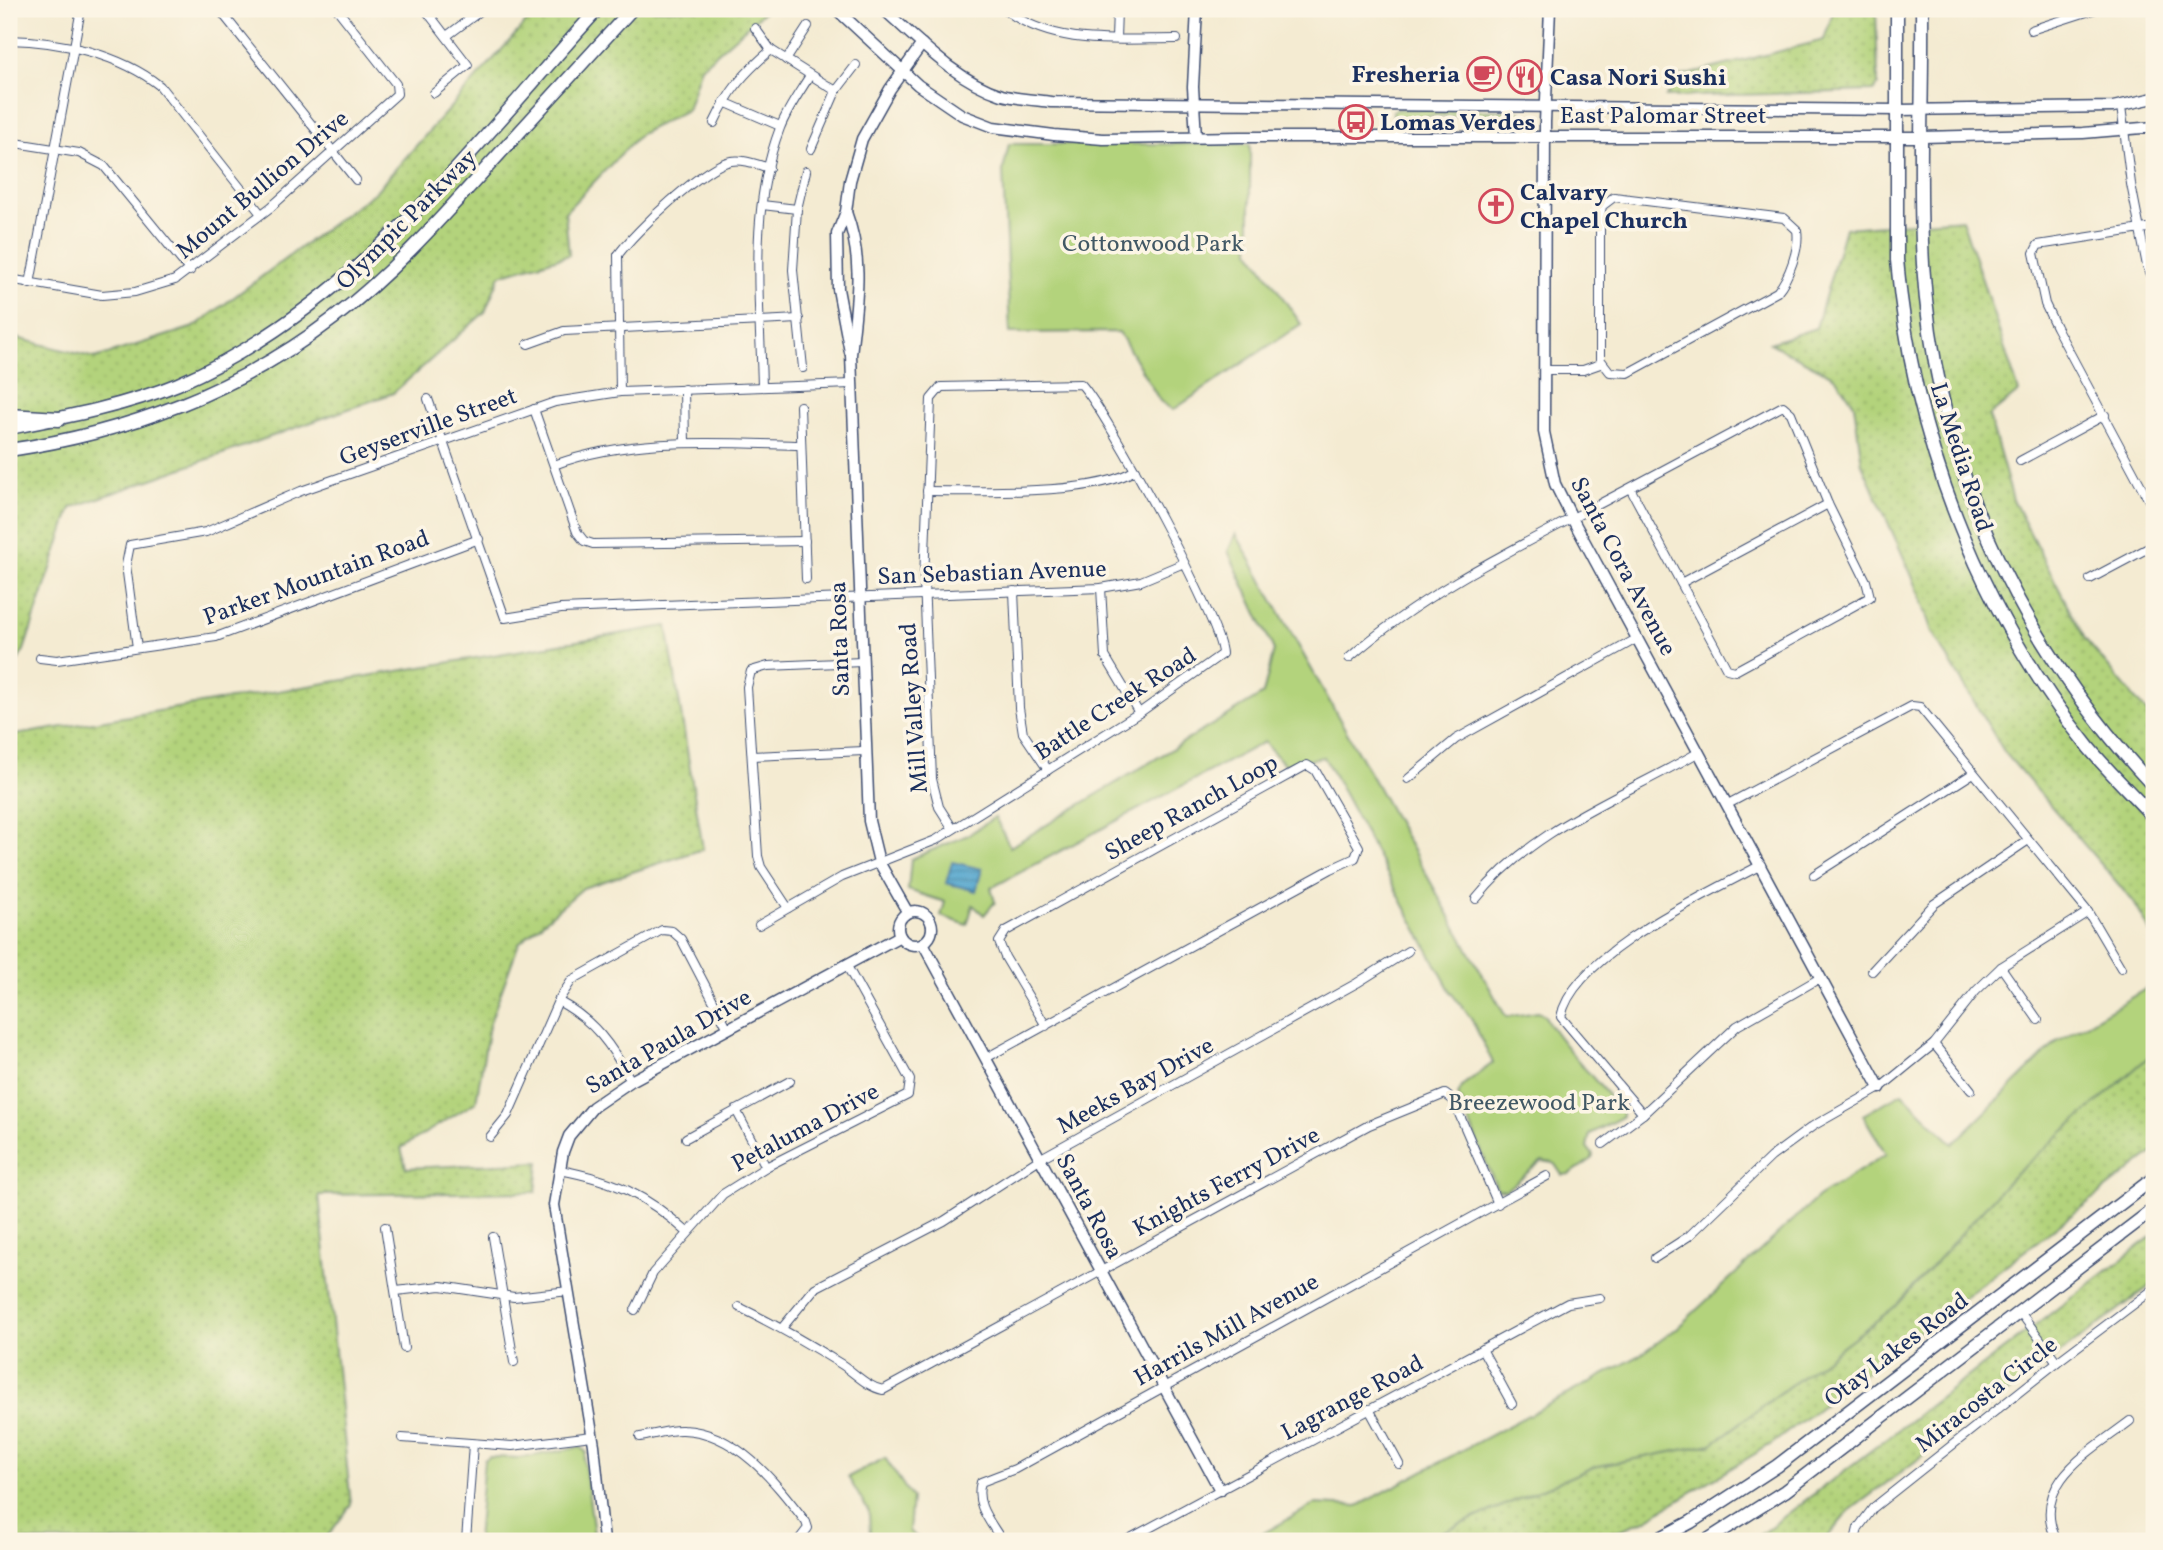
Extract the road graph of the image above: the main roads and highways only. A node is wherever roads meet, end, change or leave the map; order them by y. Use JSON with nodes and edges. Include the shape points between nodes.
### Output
{"nodes":[{"id":1,"x":598,"y":9,"type":"edge"},
{"id":2,"x":632,"y":9,"type":"edge"},
{"id":3,"x":1897,"y":9,"type":"edge"},
{"id":4,"x":1922,"y":9,"type":"edge"},
{"id":5,"x":9,"y":416,"type":"edge"},
{"id":6,"x":59,"y":419,"type":"junction"},
{"id":7,"x":9,"y":428,"type":"edge"},
{"id":8,"x":9,"y":450,"type":"edge"},
{"id":9,"x":2154,"y":787,"type":"edge"},
{"id":10,"x":2154,"y":818,"type":"edge"},
{"id":11,"x":2154,"y":1178,"type":"edge"},
{"id":12,"x":2154,"y":1209,"type":"edge"},
{"id":13,"x":1655,"y":1541,"type":"edge"},
{"id":14,"x":1706,"y":1541,"type":"edge"}],
"edges":[{"from":1,"to":6,"type":"main road","name":"Olympic Parkway","via":[[404,224],[291,321],[178,383]]},
{"from":2,"to":8,"type":"main road","name":"Olympic Parkway","via":[[418,243],[334,318],[242,377],[189,402],[92,435]]},
{"from":3,"to":10,"type":"main road","name":"La Media Road","via":[[1900,298],[1920,408],[1953,510],[1999,611],[2030,665],[2091,749]]},
{"from":4,"to":9,"type":"main road","name":"La Media Road","via":[[1923,263],[1949,429],[1972,503],[2005,578],[2047,653],[2111,741]]},
{"from":5,"to":6,"type":"highway"},
{"from":6,"to":7,"type":"main road","name":"Olympic Parkway"},
{"from":11,"to":13,"type":"main road","name":"Otay Lakes Road","via":[[1777,1466]]},
{"from":12,"to":14,"type":"main road","name":"Otay Lakes Road","via":[[1786,1492]]}]}
